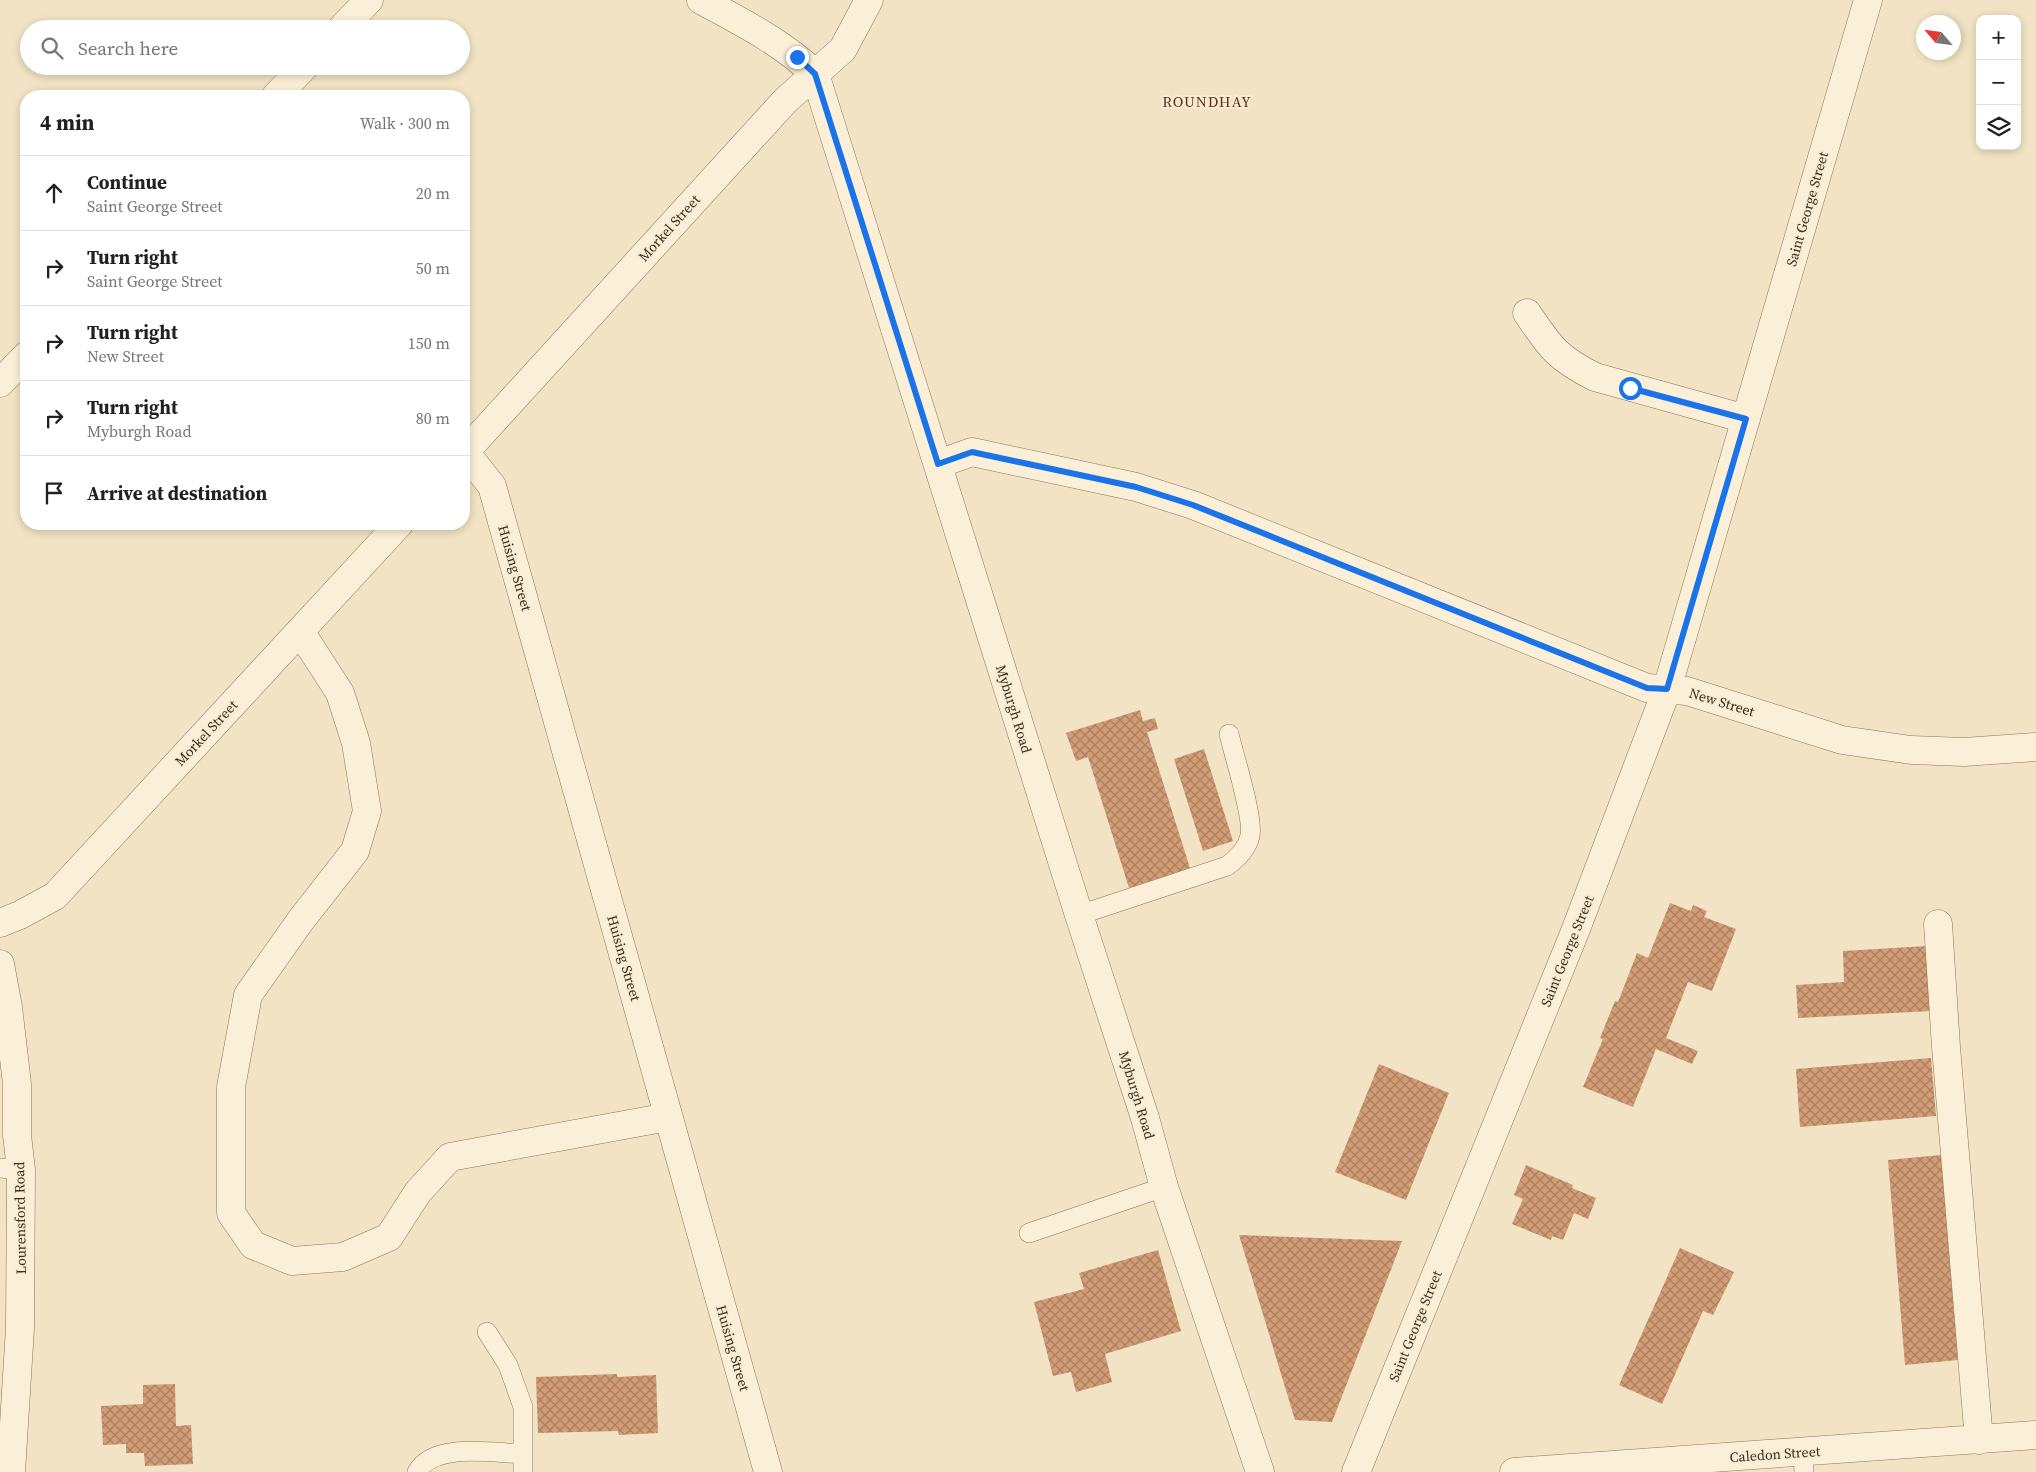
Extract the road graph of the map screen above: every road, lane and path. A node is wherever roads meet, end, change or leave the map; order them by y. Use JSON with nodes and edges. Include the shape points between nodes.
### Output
{"nodes":[{"id":1,"x":369,"y":0,"type":"edge"},
{"id":2,"x":701,"y":0,"type":"edge"},
{"id":3,"x":869,"y":0,"type":"edge"},
{"id":4,"x":1868,"y":0,"type":"edge"},
{"id":5,"x":350,"y":20,"type":"edge"},
{"id":6,"x":815,"y":74,"type":"junction"},
{"id":7,"x":296,"y":75,"type":"edge"},
{"id":8,"x":282,"y":90,"type":"edge"},
{"id":9,"x":1527,"y":313,"type":"dead end"},
{"id":10,"x":20,"y":362,"type":"edge"},
{"id":11,"x":0,"y":383,"type":"edge"},
{"id":12,"x":1746,"y":419,"type":"junction"},
{"id":13,"x":470,"y":445,"type":"edge"},
{"id":14,"x":470,"y":459,"type":"edge"},
{"id":15,"x":938,"y":464,"type":"junction"},
{"id":16,"x":393,"y":530,"type":"edge"},
{"id":17,"x":300,"y":631,"type":"junction"},
{"id":18,"x":1667,"y":689,"type":"junction"},
{"id":19,"x":1229,"y":734,"type":"dead end"},
{"id":20,"x":2036,"y":747,"type":"edge"},
{"id":21,"x":1079,"y":915,"type":"junction"},
{"id":22,"x":0,"y":923,"type":"edge"},
{"id":23,"x":1938,"y":924,"type":"dead end"},
{"id":24,"x":0,"y":964,"type":"edge"},
{"id":25,"x":668,"y":1117,"type":"junction"},
{"id":26,"x":10,"y":1169,"type":"edge"},
{"id":27,"x":1164,"y":1187,"type":"junction"},
{"id":28,"x":1030,"y":1233,"type":"dead end"},
{"id":29,"x":487,"y":1332,"type":"dead end"},
{"id":30,"x":2036,"y":1435,"type":"edge"},
{"id":31,"x":1979,"y":1440,"type":"junction"},
{"id":32,"x":1804,"y":1462,"type":"edge"},
{"id":33,"x":523,"y":1463,"type":"edge"},
{"id":34,"x":11,"y":1472,"type":"edge"},
{"id":35,"x":417,"y":1472,"type":"edge"},
{"id":36,"x":768,"y":1472,"type":"edge"},
{"id":37,"x":1260,"y":1472,"type":"edge"},
{"id":38,"x":1356,"y":1472,"type":"edge"},
{"id":39,"x":1514,"y":1472,"type":"edge"}],
"edges":[{"from":1,"to":5,"type":"street"},
{"from":2,"to":6,"type":"street","name":"Myburgh Road","via":[[769,37]]},
{"from":3,"to":6,"type":"street","name":"Morkel Street","via":[[843,49]]},
{"from":4,"to":12,"type":"street","name":"Saint George Street"},
{"from":6,"to":13,"type":"street","name":"Morkel Street","via":[[785,101]]},
{"from":6,"to":15,"type":"street","name":"Myburgh Road"},
{"from":7,"to":8,"type":"street"},
{"from":9,"to":12,"type":"street","via":[[1550,348],[1572,366],[1630,388]]},
{"from":10,"to":11,"type":"street"},
{"from":12,"to":18,"type":"street","name":"Saint George Street"},
{"from":14,"to":25,"type":"street","name":"Huising Street","via":[[492,486]]},
{"from":15,"to":18,"type":"street","name":"New Street","via":[[972,452],[1136,487],[1193,505],[1647,688]]},
{"from":15,"to":21,"type":"street","name":"Myburgh Road"},
{"from":16,"to":17,"type":"street","name":"Morkel Street"},
{"from":17,"to":22,"type":"street","name":"Morkel Street","via":[[55,896]]},
{"from":17,"to":25,"type":"street","via":[[340,693],[356,743],[367,811],[354,851],[248,995],[232,1087],[231,1213],[253,1245],[292,1261],[343,1257],[390,1237],[418,1192],[450,1158]]},
{"from":18,"to":20,"type":"street","name":"New Street","via":[[1687,691],[1842,740],[1911,750],[1964,752]]},
{"from":18,"to":38,"type":"street","name":"Saint George Street","via":[[1572,938]]},
{"from":19,"to":21,"type":"lane","via":[[1252,827],[1246,848],[1238,858],[1228,866]]},
{"from":21,"to":27,"type":"street","name":"Myburgh Road","via":[[1146,1118]]},
{"from":23,"to":31,"type":"street"},
{"from":24,"to":26,"type":"street","name":"Lourensford Road","via":[[16,1084],[17,1135]]},
{"from":25,"to":36,"type":"street","name":"Huising Street"},
{"from":26,"to":34,"type":"street","name":"Lourensford Road","via":[[20,1328]]},
{"from":27,"to":28,"type":"lane"},
{"from":27,"to":37,"type":"street","name":"Myburgh Road"},
{"from":29,"to":33,"type":"lane","via":[[508,1365],[523,1407]]},
{"from":30,"to":31,"type":"street","name":"Caledon Street"},
{"from":31,"to":32,"type":"street","name":"Caledon Street"},
{"from":32,"to":39,"type":"street","name":"Caledon Street"},
{"from":33,"to":35,"type":"lane","via":[[448,1452],[432,1457]]}]}
